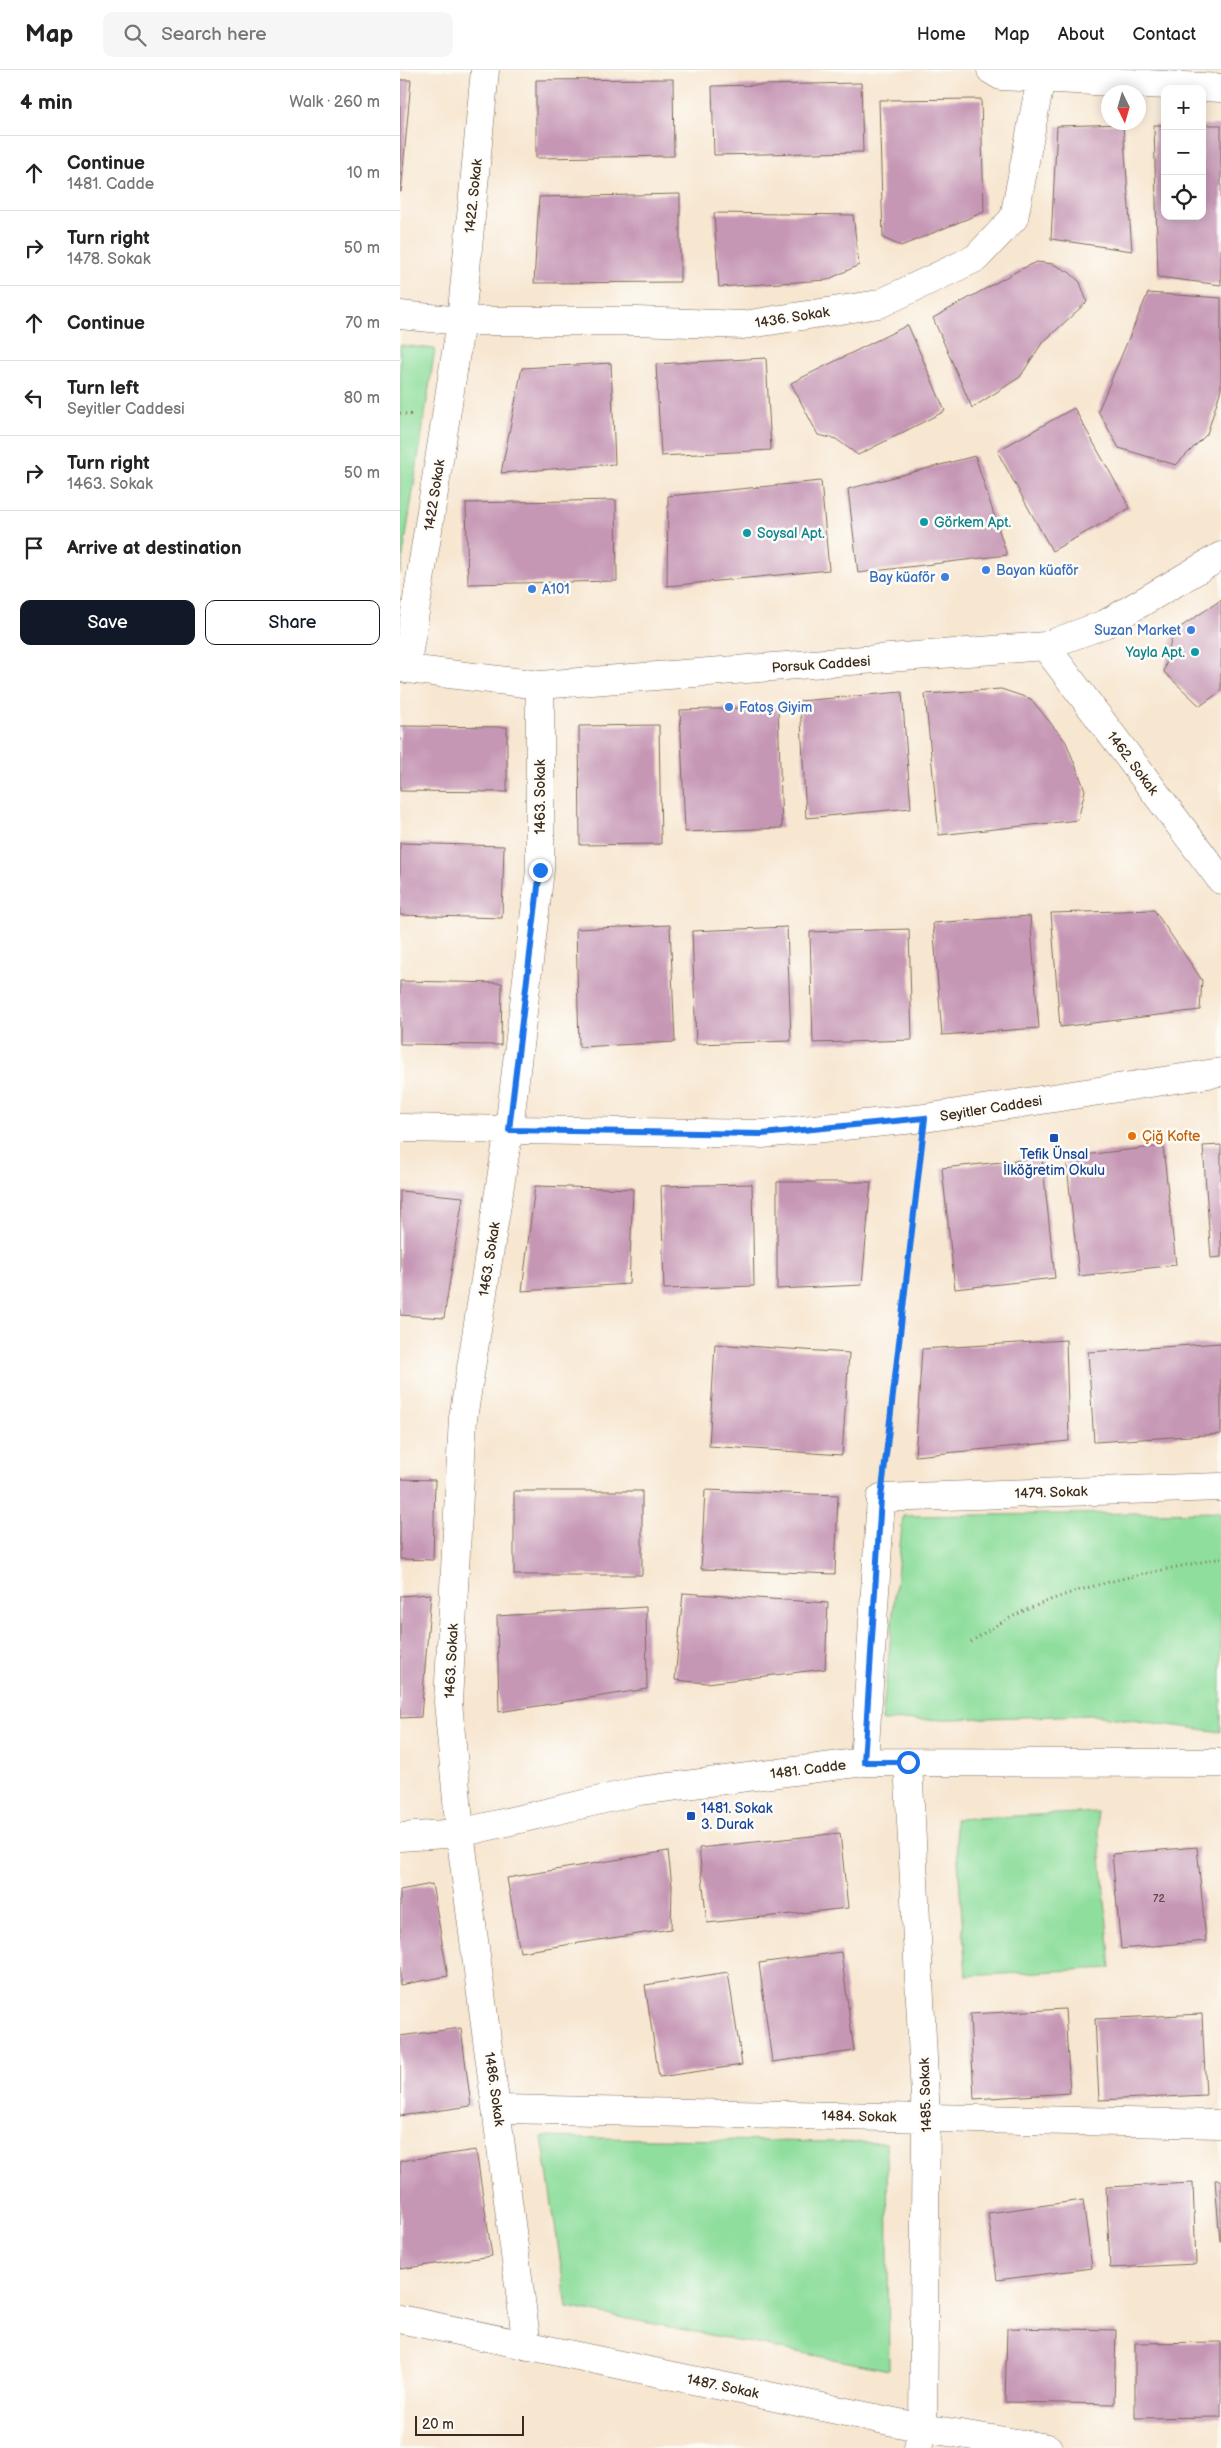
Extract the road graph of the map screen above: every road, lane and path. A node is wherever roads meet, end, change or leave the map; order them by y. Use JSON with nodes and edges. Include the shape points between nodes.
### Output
{"nodes":[{"id":1,"x":486,"y":70,"type":"edge"},
{"id":2,"x":991,"y":70,"type":"edge"},
{"id":3,"x":1041,"y":78,"type":"junction"},
{"id":4,"x":1221,"y":88,"type":"edge"},
{"id":5,"x":400,"y":315,"type":"edge"},
{"id":6,"x":461,"y":321,"type":"junction"},
{"id":7,"x":1221,"y":556,"type":"edge"},
{"id":8,"x":1045,"y":646,"type":"junction"},
{"id":9,"x":403,"y":668,"type":"edge"},
{"id":10,"x":540,"y":685,"type":"junction"},
{"id":11,"x":1221,"y":880,"type":"edge"},
{"id":12,"x":1221,"y":1072,"type":"edge"},
{"id":13,"x":925,"y":1118,"type":"junction"},
{"id":14,"x":400,"y":1128,"type":"edge"},
{"id":15,"x":509,"y":1130,"type":"junction"},
{"id":16,"x":1221,"y":1487,"type":"edge"},
{"id":17,"x":881,"y":1498,"type":"junction"},
{"id":18,"x":1221,"y":1558,"type":"edge"},
{"id":19,"x":971,"y":1642,"type":"dead end"},
{"id":20,"x":864,"y":1762,"type":"junction"},
{"id":21,"x":908,"y":1762,"type":"junction"},
{"id":22,"x":1221,"y":1763,"type":"edge"},
{"id":23,"x":460,"y":1833,"type":"junction"},
{"id":24,"x":400,"y":1837,"type":"edge"},
{"id":25,"x":498,"y":2109,"type":"junction"},
{"id":26,"x":926,"y":2117,"type":"junction"},
{"id":27,"x":1221,"y":2124,"type":"edge"},
{"id":28,"x":400,"y":2319,"type":"edge"},
{"id":29,"x":528,"y":2346,"type":"junction"},
{"id":30,"x":920,"y":2438,"type":"edge"},
{"id":31,"x":1048,"y":2448,"type":"edge"}],
"edges":[{"from":1,"to":6,"type":"street","name":"1422. Sokak"},
{"from":2,"to":3,"type":"street","via":[[1001,76]]},
{"from":3,"to":4,"type":"street"},
{"from":3,"to":6,"type":"street","name":"1436. Sokak","via":[[1014,218],[976,258],[879,304],[743,325]]},
{"from":5,"to":6,"type":"street","name":"1436. Sokak"},
{"from":6,"to":9,"type":"street","name":"1422 Sokak"},
{"from":7,"to":8,"type":"street","name":"Porsuk Caddesi","via":[[1105,624]]},
{"from":8,"to":10,"type":"street","name":"Porsuk Caddesi"},
{"from":8,"to":11,"type":"street","name":"1462. Sokak"},
{"from":9,"to":10,"type":"street","name":"Porsuk Caddesi"},
{"from":10,"to":15,"type":"street","name":"1463. Sokak","via":[[540,870]]},
{"from":12,"to":13,"type":"street","name":"Seyitler Caddesi"},
{"from":13,"to":15,"type":"street","name":"Seyitler Caddesi","via":[[762,1134]]},
{"from":13,"to":17,"type":"path"},
{"from":14,"to":15,"type":"street","name":"Seyitler Caddesi"},
{"from":15,"to":23,"type":"street","name":"1463. Sokak","via":[[464,1418],[448,1702]]},
{"from":16,"to":17,"type":"street","name":"1479. Sokak"},
{"from":17,"to":20,"type":"street"},
{"from":18,"to":19,"type":"path","via":[[1094,1584],[997,1622]]},
{"from":20,"to":21,"type":"street","name":"1481. Cadde"},
{"from":20,"to":23,"type":"street","name":"1481. Cadde","via":[[639,1791]]},
{"from":21,"to":22,"type":"street","name":"1481. Cadde"},
{"from":21,"to":26,"type":"street","name":"1485. Sokak"},
{"from":23,"to":24,"type":"street","name":"1481. Cadde"},
{"from":23,"to":25,"type":"street","name":"1486. Sokak"},
{"from":25,"to":26,"type":"street","name":"1484. Sokak"},
{"from":25,"to":29,"type":"street","name":"1486. Sokak"},
{"from":26,"to":27,"type":"street","name":"1484. Sokak"},
{"from":26,"to":30,"type":"street","name":"1485. Sokak"},
{"from":28,"to":29,"type":"street","name":"1487. Sokak"},
{"from":29,"to":30,"type":"street","name":"1487. Sokak"},
{"from":30,"to":31,"type":"street","name":"1487. Sokak"}]}
